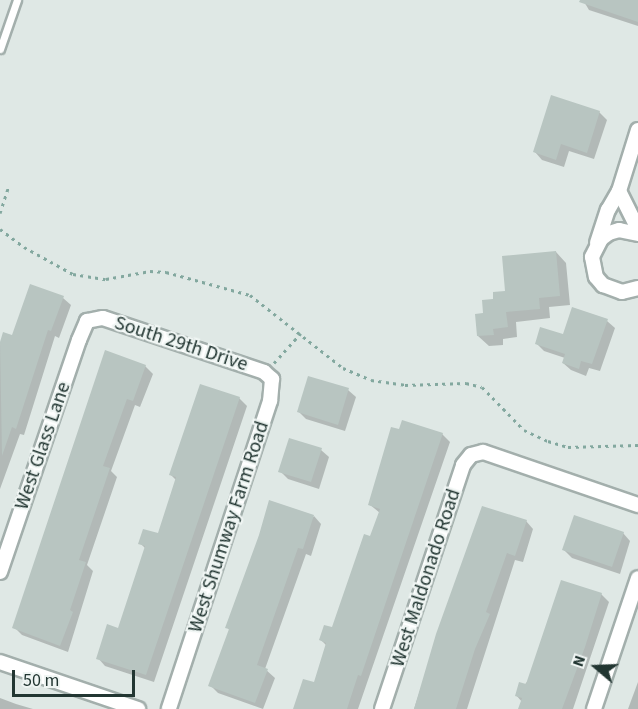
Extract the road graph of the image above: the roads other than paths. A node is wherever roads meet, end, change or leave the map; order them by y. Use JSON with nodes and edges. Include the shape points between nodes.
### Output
{"nodes":[{"id":1,"x":17,"y":0,"type":"edge"},
{"id":2,"x":0,"y":49,"type":"edge"},
{"id":3,"x":638,"y":130,"type":"edge"},
{"id":4,"x":619,"y":191,"type":"junction"},
{"id":5,"x":638,"y":229,"type":"edge"},
{"id":6,"x":638,"y":234,"type":"edge"},
{"id":7,"x":597,"y":245,"type":"junction"},
{"id":8,"x":638,"y":288,"type":"edge"},
{"id":9,"x":87,"y":321,"type":"joint"},
{"id":10,"x":268,"y":376,"type":"joint"},
{"id":11,"x":638,"y":505,"type":"edge"},
{"id":12,"x":0,"y":572,"type":"edge"},
{"id":13,"x":638,"y":578,"type":"edge"},
{"id":14,"x":0,"y":662,"type":"edge"},
{"id":15,"x":138,"y":709,"type":"edge"},
{"id":16,"x":169,"y":709,"type":"edge"},
{"id":17,"x":382,"y":709,"type":"edge"},
{"id":18,"x":594,"y":709,"type":"edge"}],
"edges":[{"from":1,"to":2,"type":"lane"},
{"from":3,"to":4,"type":"street"},
{"from":4,"to":5,"type":"street"},
{"from":4,"to":7,"type":"street"},
{"from":6,"to":7,"type":"street","via":[[618,230]]},
{"from":7,"to":8,"type":"street","via":[[592,267],[603,285],[622,292]]},
{"from":9,"to":10,"type":"street","name":"South 29th Drive","via":[[103,318]]},
{"from":9,"to":12,"type":"street","name":"West Glass Lane"},
{"from":10,"to":16,"type":"street","name":"West Shumway Farm Road","via":[[270,401]]},
{"from":11,"to":17,"type":"street","name":"West Maldonado Road","via":[[489,453],[476,452],[467,458]]},
{"from":13,"to":18,"type":"street"},
{"from":14,"to":15,"type":"street"}]}
